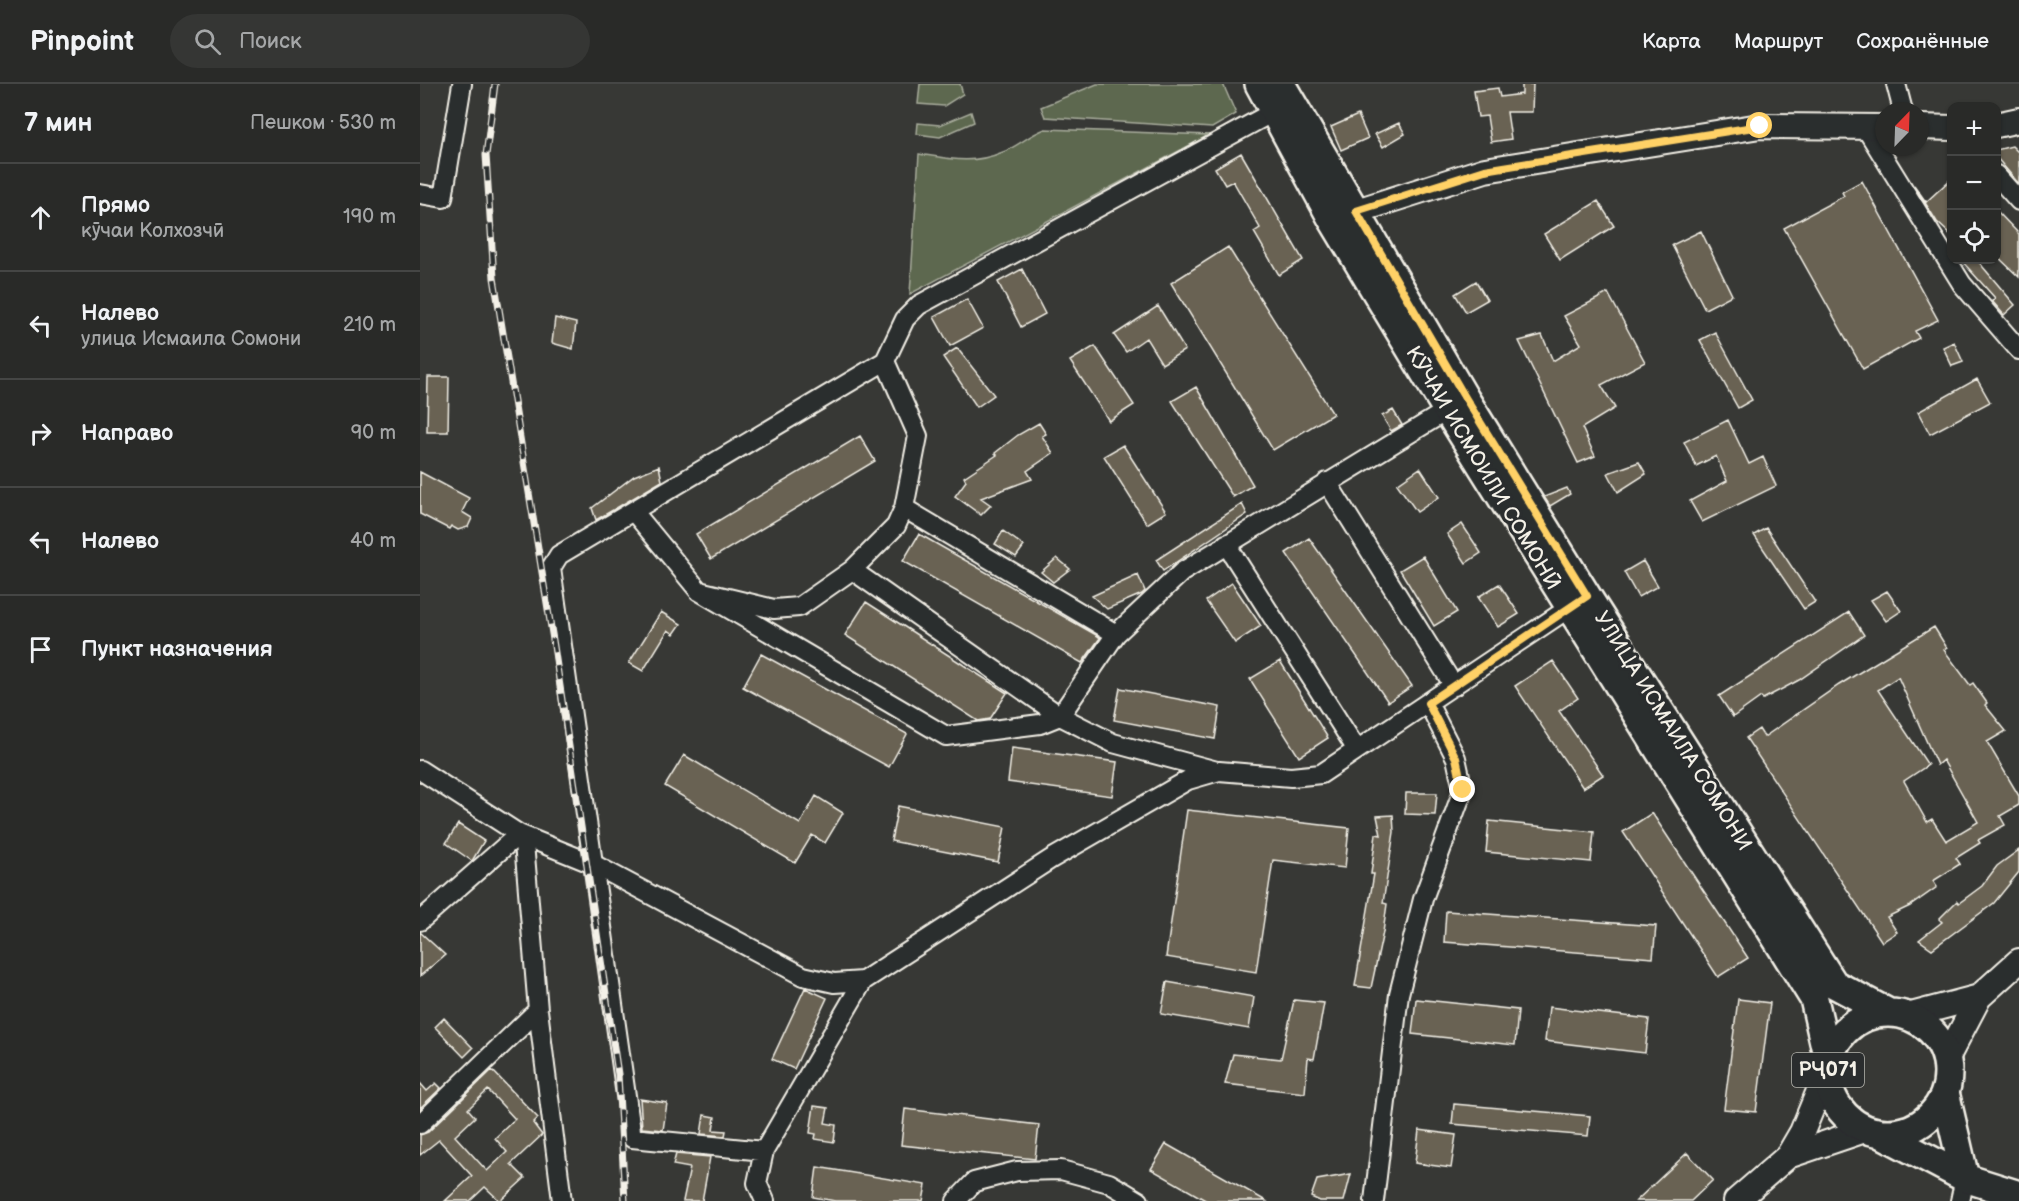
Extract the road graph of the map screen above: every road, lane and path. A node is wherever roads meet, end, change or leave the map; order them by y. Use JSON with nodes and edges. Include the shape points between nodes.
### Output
{"nodes":[{"id":1,"x":462,"y":84,"type":"edge"},
{"id":2,"x":1259,"y":84,"type":"edge"},
{"id":3,"x":1896,"y":84,"type":"edge"},
{"id":4,"x":1282,"y":100,"type":"edge"},
{"id":5,"x":1901,"y":102,"type":"edge"},
{"id":6,"x":2019,"y":120,"type":"edge"},
{"id":7,"x":2001,"y":124,"type":"edge"},
{"id":8,"x":1874,"y":127,"type":"edge"},
{"id":9,"x":1929,"y":127,"type":"edge"},
{"id":10,"x":1947,"y":128,"type":"edge"},
{"id":11,"x":2001,"y":181,"type":"edge"},
{"id":12,"x":420,"y":194,"type":"edge"},
{"id":13,"x":2019,"y":201,"type":"edge"},
{"id":14,"x":1344,"y":215,"type":"junction"},
{"id":15,"x":2019,"y":350,"type":"edge"},
{"id":16,"x":885,"y":361,"type":"junction"},
{"id":17,"x":1456,"y":405,"type":"junction"},
{"id":18,"x":1327,"y":482,"type":"junction"},
{"id":19,"x":904,"y":508,"type":"junction"},
{"id":20,"x":634,"y":512,"type":"junction"},
{"id":21,"x":1226,"y":544,"type":"junction"},
{"id":22,"x":852,"y":570,"type":"junction"},
{"id":23,"x":699,"y":591,"type":"junction"},
{"id":24,"x":1578,"y":602,"type":"junction"},
{"id":25,"x":1116,"y":634,"type":"junction"},
{"id":26,"x":1454,"y":686,"type":"junction"},
{"id":27,"x":1428,"y":703,"type":"junction"},
{"id":28,"x":1060,"y":716,"type":"junction"},
{"id":29,"x":1357,"y":750,"type":"junction"},
{"id":30,"x":420,"y":770,"type":"edge"},
{"id":31,"x":1219,"y":771,"type":"junction"},
{"id":32,"x":519,"y":834,"type":"junction"},
{"id":33,"x":593,"y":864,"type":"junction"},
{"id":34,"x":420,"y":921,"type":"edge"},
{"id":35,"x":2019,"y":962,"type":"edge"},
{"id":36,"x":863,"y":981,"type":"junction"},
{"id":37,"x":1979,"y":997,"type":"junction"},
{"id":38,"x":538,"y":1010,"type":"junction"},
{"id":39,"x":1897,"y":1014,"type":"junction"},
{"id":40,"x":1947,"y":1058,"type":"junction"},
{"id":41,"x":1828,"y":1067,"type":"junction"},
{"id":42,"x":1945,"y":1092,"type":"junction"},
{"id":43,"x":420,"y":1124,"type":"edge"},
{"id":44,"x":1873,"y":1130,"type":"junction"},
{"id":45,"x":764,"y":1150,"type":"junction"},
{"id":46,"x":1788,"y":1156,"type":"junction"},
{"id":47,"x":1963,"y":1189,"type":"edge"},
{"id":48,"x":2019,"y":1195,"type":"edge"},
{"id":49,"x":560,"y":1199,"type":"edge"},
{"id":50,"x":765,"y":1201,"type":"edge"},
{"id":51,"x":956,"y":1201,"type":"edge"},
{"id":52,"x":1139,"y":1201,"type":"edge"},
{"id":53,"x":1374,"y":1201,"type":"edge"},
{"id":54,"x":1736,"y":1201,"type":"edge"}],
"edges":[{"from":1,"to":12,"type":"street","via":[[443,198]]},
{"from":2,"to":4,"type":"main road","name":"КӮЧАИ ИСМОИЛИ СОМОНӢ"},
{"from":3,"to":5,"type":"street"},
{"from":4,"to":14,"type":"main road","name":"КӮЧАИ ИСМОИЛИ СОМОНӢ"},
{"from":4,"to":16,"type":"street","via":[[919,305],[905,319]]},
{"from":6,"to":7,"type":"main road"},
{"from":8,"to":14,"type":"main road","via":[[1760,126],[1485,170]]},
{"from":8,"to":15,"type":"street","via":[[1962,284]]},
{"from":9,"to":10,"type":"main road"},
{"from":11,"to":13,"type":"street"},
{"from":14,"to":17,"type":"main road","name":"КӮЧАИ ИСМОИЛИ СОМОНӢ"},
{"from":16,"to":19,"type":"street","via":[[918,436]]},
{"from":16,"to":20,"type":"street"},
{"from":17,"to":18,"type":"street"},
{"from":17,"to":24,"type":"main road","name":"КӮЧАИ ИСМОИЛИ СОМОНӢ"},
{"from":18,"to":21,"type":"street"},
{"from":18,"to":26,"type":"street"},
{"from":19,"to":22,"type":"street","via":[[896,526]]},
{"from":19,"to":25,"type":"street"},
{"from":20,"to":23,"type":"street"},
{"from":20,"to":33,"type":"street","via":[[559,555],[551,568]]},
{"from":21,"to":25,"type":"street","via":[[1182,572]]},
{"from":21,"to":29,"type":"street"},
{"from":22,"to":23,"type":"street","via":[[799,607],[774,609]]},
{"from":22,"to":28,"type":"street"},
{"from":23,"to":28,"type":"street","via":[[946,736],[1040,724]]},
{"from":24,"to":26,"type":"street"},
{"from":24,"to":39,"type":"main road","name":"УЛИЦА ИСМАИЛА СОМОНИ","via":[[1834,984]]},
{"from":24,"to":41,"type":"main road","name":"КӮЧАИ ИСМОИЛИ СОМОНӢ","via":[[1814,999]]},
{"from":25,"to":28,"type":"street"},
{"from":26,"to":27,"type":"street"},
{"from":27,"to":29,"type":"street"},
{"from":27,"to":53,"type":"street","via":[[1456,758],[1463,790],[1423,899],[1399,994]]},
{"from":28,"to":31,"type":"street","via":[[1113,744]]},
{"from":29,"to":31,"type":"street","via":[[1321,774],[1291,777]]},
{"from":30,"to":32,"type":"street"},
{"from":31,"to":36,"type":"street","via":[[1188,780],[1051,860]]},
{"from":32,"to":33,"type":"street"},
{"from":32,"to":34,"type":"street"},
{"from":32,"to":38,"type":"street","via":[[524,843]]},
{"from":33,"to":36,"type":"street","via":[[803,976],[834,983]]},
{"from":33,"to":45,"type":"street","via":[[632,1138]]},
{"from":35,"to":37,"type":"main road"},
{"from":36,"to":45,"type":"street"},
{"from":37,"to":39,"type":"main road"},
{"from":37,"to":40,"type":"main road"},
{"from":38,"to":43,"type":"street"},
{"from":38,"to":49,"type":"street"},
{"from":39,"to":40,"type":"main road","via":[[1925,1025]]},
{"from":39,"to":41,"type":"main road","number":"РҶ071","via":[[1870,1015],[1849,1028],[1833,1048]]},
{"from":40,"to":42,"type":"main road"},
{"from":41,"to":44,"type":"main road","number":"РҶ071","via":[[1830,1089],[1838,1106],[1851,1120]]},
{"from":41,"to":46,"type":"main road"},
{"from":42,"to":44,"type":"main road","via":[[1938,1107],[1911,1128],[1895,1132]]},
{"from":42,"to":47,"type":"main road"},
{"from":44,"to":46,"type":"main road"},
{"from":44,"to":47,"type":"main road"},
{"from":45,"to":50,"type":"street","via":[[757,1183]]},
{"from":46,"to":54,"type":"main road"},
{"from":47,"to":48,"type":"main road"},
{"from":51,"to":52,"type":"street","via":[[974,1182],[1017,1171],[1061,1170],[1109,1184]]}]}
